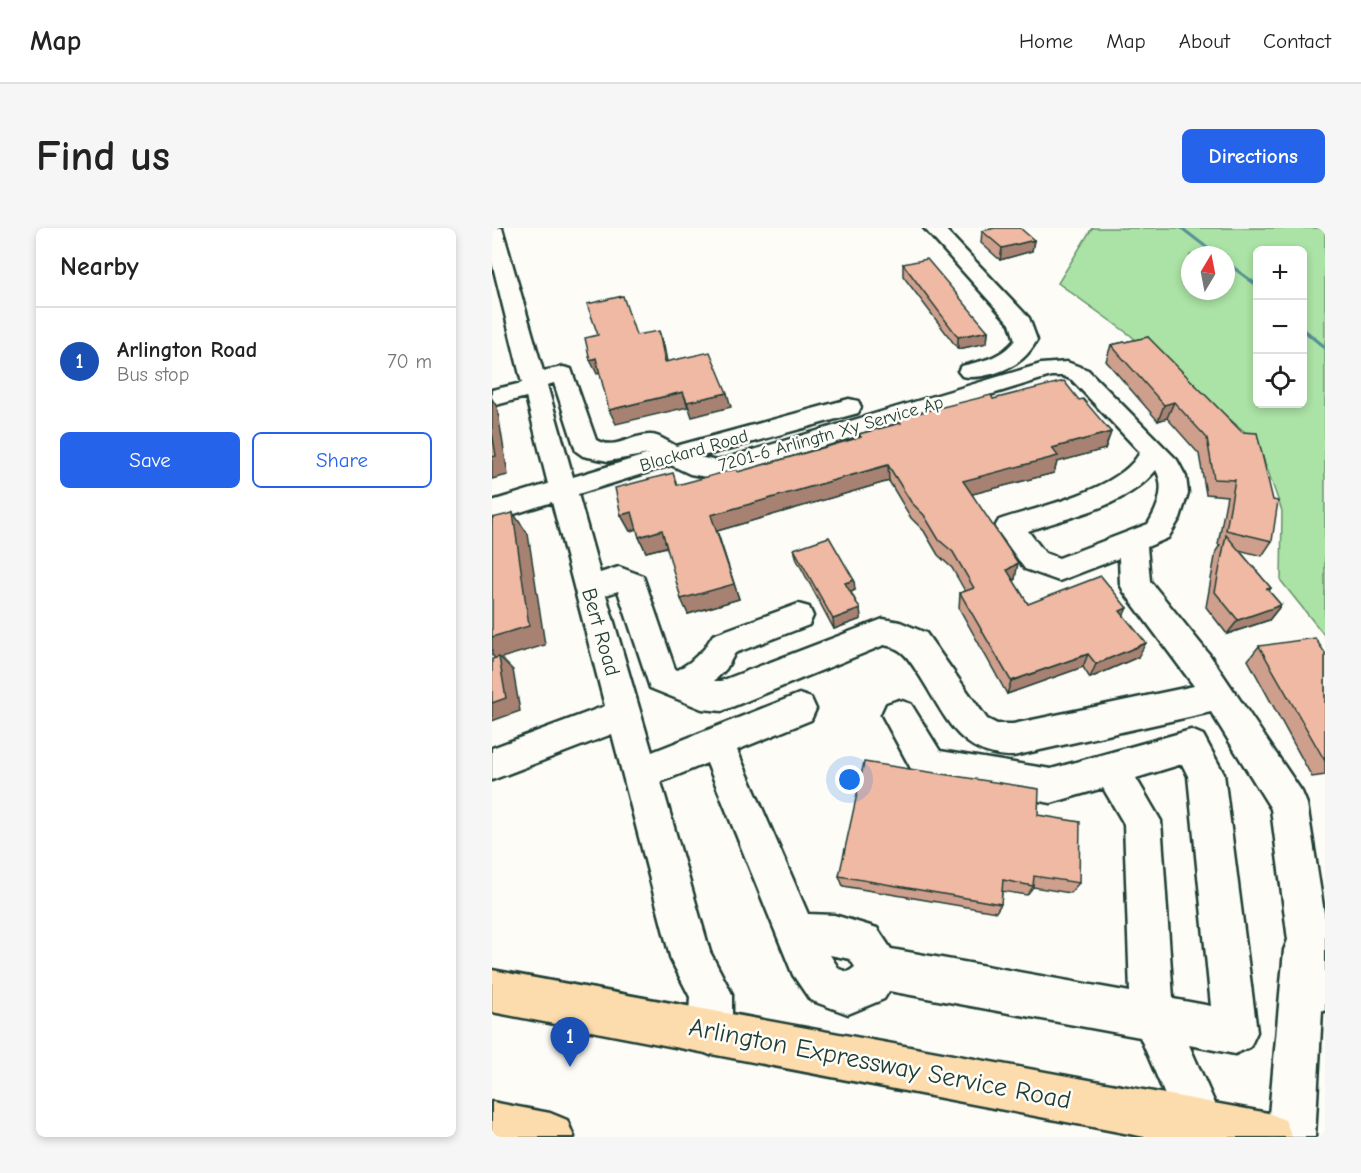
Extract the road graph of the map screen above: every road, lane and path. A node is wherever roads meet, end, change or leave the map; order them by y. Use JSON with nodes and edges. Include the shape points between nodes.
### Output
{"nodes":[{"id":1,"x":933,"y":228,"type":"edge"},
{"id":2,"x":494,"y":238,"type":"edge"},
{"id":3,"x":500,"y":290,"type":"edge"},
{"id":4,"x":535,"y":384,"type":"junction"},
{"id":5,"x":492,"y":398,"type":"edge"},
{"id":6,"x":1153,"y":451,"type":"junction"},
{"id":7,"x":674,"y":455,"type":"junction"},
{"id":8,"x":1126,"y":484,"type":"junction"},
{"id":9,"x":564,"y":490,"type":"junction"},
{"id":10,"x":1172,"y":503,"type":"junction"},
{"id":11,"x":492,"y":511,"type":"edge"},
{"id":12,"x":1132,"y":542,"type":"junction"},
{"id":13,"x":589,"y":588,"type":"junction"},
{"id":14,"x":798,"y":616,"type":"dead end"},
{"id":15,"x":671,"y":682,"type":"junction"},
{"id":16,"x":1217,"y":696,"type":"junction"},
{"id":17,"x":622,"y":704,"type":"junction"},
{"id":18,"x":799,"y":709,"type":"dead end"},
{"id":19,"x":898,"y":715,"type":"dead end"},
{"id":20,"x":716,"y":742,"type":"junction"},
{"id":21,"x":492,"y":764,"type":"edge"},
{"id":22,"x":1111,"y":769,"type":"junction"},
{"id":23,"x":640,"y":773,"type":"junction"},
{"id":24,"x":1307,"y":934,"type":"junction"},
{"id":25,"x":1325,"y":990,"type":"edge"},
{"id":26,"x":492,"y":991,"type":"edge"},
{"id":27,"x":1153,"y":1016,"type":"junction"},
{"id":28,"x":710,"y":1033,"type":"junction"},
{"id":29,"x":1201,"y":1124,"type":"junction"},
{"id":30,"x":492,"y":1125,"type":"edge"},
{"id":31,"x":550,"y":1137,"type":"edge"},
{"id":32,"x":1268,"y":1137,"type":"edge"},
{"id":33,"x":1291,"y":1137,"type":"edge"}],
"edges":[{"from":1,"to":7,"type":"street","name":"Blackard Road","via":[[1021,323],[1026,340],[1019,352],[1003,362]]},
{"from":2,"to":3,"type":"street","name":"Bert Road"},
{"from":3,"to":4,"type":"street","name":"Bert Road"},
{"from":4,"to":5,"type":"street"},
{"from":4,"to":7,"type":"street","name":"7201-6 Arlingtn Xy Service Ap","via":[[563,374],[585,445],[595,453],[649,443]]},
{"from":4,"to":9,"type":"street","name":"Bert Road"},
{"from":6,"to":7,"type":"street","name":"7201-6 Arlingtn Xy Service Ap","via":[[1080,375],[1067,369],[1048,369],[717,470],[699,468]]},
{"from":6,"to":8,"type":"street","via":[[1147,464]]},
{"from":6,"to":10,"type":"street","name":"7201-6 Arlingtn Xy Service Ap","via":[[1171,471]]},
{"from":7,"to":9,"type":"street","name":"Blackard Road"},
{"from":8,"to":10,"type":"street"},
{"from":8,"to":12,"type":"street","via":[[1113,492],[1009,527],[1035,561],[1059,570]]},
{"from":9,"to":11,"type":"street","name":"Blackard Road"},
{"from":9,"to":13,"type":"street","name":"Bert Road"},
{"from":10,"to":12,"type":"street","via":[[1158,531]]},
{"from":12,"to":16,"type":"street","via":[[1135,584],[1198,664]]},
{"from":13,"to":15,"type":"street","via":[[619,579],[632,584]]},
{"from":13,"to":17,"type":"street","name":"Bert Road"},
{"from":14,"to":15,"type":"street","via":[[724,644],[702,672]]},
{"from":15,"to":16,"type":"street","via":[[702,695],[722,696],[883,632],[915,642],[975,730],[993,740],[1013,740]]},
{"from":15,"to":17,"type":"street"},
{"from":16,"to":24,"type":"street","via":[[1289,804]]},
{"from":17,"to":21,"type":"street"},
{"from":17,"to":23,"type":"street","name":"Bert Road"},
{"from":18,"to":20,"type":"street"},
{"from":19,"to":22,"type":"street","via":[[929,766],[1051,786]]},
{"from":20,"to":23,"type":"street"},
{"from":20,"to":27,"type":"street","via":[[796,934],[825,985],[848,993],[869,984],[879,968]]},
{"from":22,"to":27,"type":"street","via":[[1142,821]]},
{"from":22,"to":27,"type":"street","via":[[1191,746],[1206,774],[1235,1032]]},
{"from":23,"to":28,"type":"street","name":"Bert Road","via":[[692,960],[711,994]]},
{"from":24,"to":25,"type":"street"},
{"from":24,"to":33,"type":"street"},
{"from":26,"to":28,"type":"main road","name":"Arlington Expressway Service Road"},
{"from":27,"to":29,"type":"street"},
{"from":28,"to":29,"type":"main road","name":"Arlington Expressway Service Road"},
{"from":29,"to":32,"type":"main road","name":"Arlington Expressway Service Road"},
{"from":30,"to":31,"type":"main road"}]}
